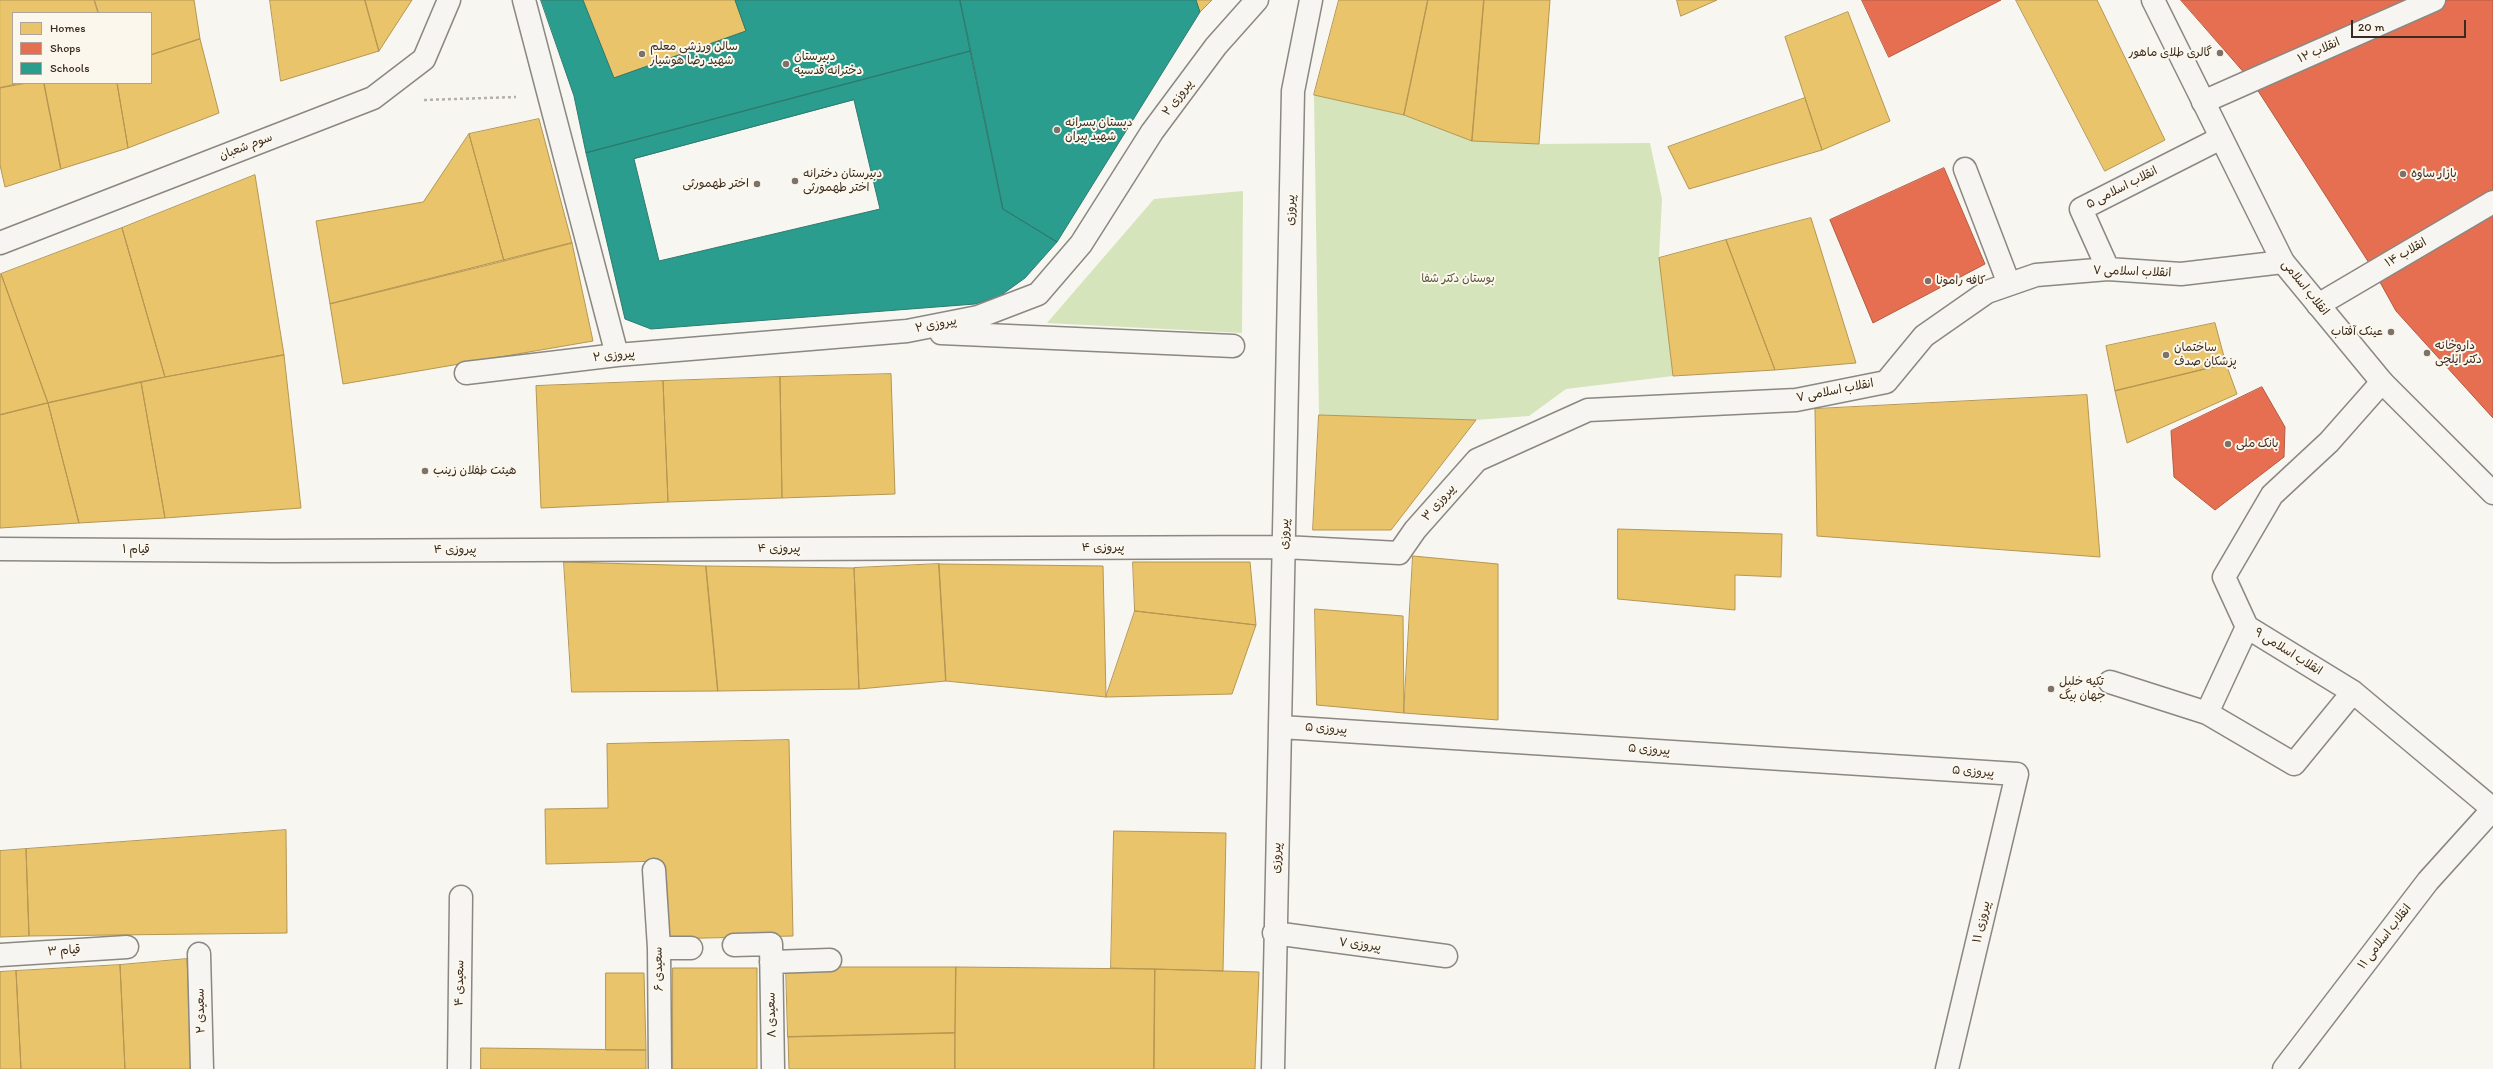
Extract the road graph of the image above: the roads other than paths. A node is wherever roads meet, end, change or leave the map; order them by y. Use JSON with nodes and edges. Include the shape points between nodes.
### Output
{"nodes":[{"id":1,"x":449,"y":0,"type":"edge"},
{"id":2,"x":524,"y":0,"type":"edge"},
{"id":3,"x":1257,"y":0,"type":"edge"},
{"id":4,"x":1311,"y":0,"type":"edge"},
{"id":5,"x":2153,"y":0,"type":"edge"},
{"id":6,"x":2434,"y":0,"type":"edge"},
{"id":7,"x":2203,"y":102,"type":"junction"},
{"id":8,"x":2221,"y":138,"type":"junction"},
{"id":9,"x":1965,"y":169,"type":"dead end"},
{"id":10,"x":2493,"y":202,"type":"edge"},
{"id":11,"x":0,"y":243,"type":"edge"},
{"id":12,"x":2283,"y":262,"type":"junction"},
{"id":13,"x":2108,"y":269,"type":"junction"},
{"id":14,"x":2009,"y":284,"type":"junction"},
{"id":15,"x":2318,"y":305,"type":"junction"},
{"id":16,"x":907,"y":331,"type":"junction"},
{"id":17,"x":1233,"y":346,"type":"dead end"},
{"id":18,"x":617,"y":355,"type":"junction"},
{"id":19,"x":466,"y":374,"type":"dead end"},
{"id":20,"x":2382,"y":382,"type":"junction"},
{"id":21,"x":1588,"y":410,"type":"joint"},
{"id":22,"x":2493,"y":493,"type":"edge"},
{"id":23,"x":1284,"y":547,"type":"junction"},
{"id":24,"x":0,"y":549,"type":"edge"},
{"id":25,"x":273,"y":551,"type":"joint"},
{"id":26,"x":2247,"y":627,"type":"junction"},
{"id":27,"x":2110,"y":682,"type":"dead end"},
{"id":28,"x":2353,"y":692,"type":"junction"},
{"id":29,"x":2207,"y":713,"type":"junction"},
{"id":30,"x":1282,"y":726,"type":"junction"},
{"id":31,"x":2017,"y":774,"type":"joint"},
{"id":32,"x":2493,"y":809,"type":"edge"},
{"id":33,"x":654,"y":870,"type":"dead end"},
{"id":34,"x":461,"y":897,"type":"dead end"},
{"id":35,"x":1274,"y":933,"type":"junction"},
{"id":36,"x":734,"y":944,"type":"dead end"},
{"id":37,"x":127,"y":947,"type":"dead end"},
{"id":38,"x":659,"y":948,"type":"junction"},
{"id":39,"x":691,"y":948,"type":"dead end"},
{"id":40,"x":200,"y":954,"type":"dead end"},
{"id":41,"x":0,"y":955,"type":"edge"},
{"id":42,"x":1446,"y":956,"type":"dead end"},
{"id":43,"x":830,"y":960,"type":"dead end"},
{"id":44,"x":771,"y":962,"type":"junction"},
{"id":45,"x":202,"y":1069,"type":"edge"},
{"id":46,"x":459,"y":1069,"type":"edge"},
{"id":47,"x":660,"y":1069,"type":"edge"},
{"id":48,"x":773,"y":1069,"type":"edge"},
{"id":49,"x":1273,"y":1069,"type":"edge"},
{"id":50,"x":1947,"y":1069,"type":"edge"},
{"id":51,"x":2284,"y":1069,"type":"edge"}],
"edges":[{"from":1,"to":11,"type":"street","name":"سوم شعبان","via":[[424,59],[373,98]]},
{"from":2,"to":18,"type":"street"},
{"from":3,"to":16,"type":"street","name":"پیروزی ۲","via":[[1216,46],[1152,132],[1082,244],[1038,294],[978,317]]},
{"from":4,"to":23,"type":"street","name":"پیروزی","via":[[1293,91]]},
{"from":5,"to":7,"type":"street","name":"انقلاب اسلامی"},
{"from":6,"to":7,"type":"street","name":"انقلاب ۱۲"},
{"from":7,"to":8,"type":"street","name":"انقلاب اسلامی"},
{"from":8,"to":12,"type":"street","name":"انقلاب اسلامی"},
{"from":8,"to":13,"type":"street","name":"انقلاب اسلامی ۵","via":[[2081,209]]},
{"from":9,"to":14,"type":"street"},
{"from":10,"to":15,"type":"street","name":"انقلاب ۱۴"},
{"from":12,"to":13,"type":"street","name":"انقلاب اسلامی ۷","via":[[2180,274]]},
{"from":12,"to":15,"type":"street","name":"انقلاب اسلامی"},
{"from":13,"to":14,"type":"street","name":"انقلاب اسلامی ۷","via":[[2036,275]]},
{"from":14,"to":21,"type":"street","name":"انقلاب اسلامی ۷","via":[[1987,292],[1924,336],[1886,382],[1796,400]]},
{"from":15,"to":20,"type":"street","name":"انقلاب اسلامی"},
{"from":16,"to":17,"type":"street"},
{"from":16,"to":18,"type":"street","name":"پیروزی ۲"},
{"from":18,"to":19,"type":"street","name":"پیروزی ۲"},
{"from":20,"to":22,"type":"street","name":"انقلاب اسلامی"},
{"from":20,"to":26,"type":"street","name":"انقلاب اسلامی ۹","via":[[2329,442],[2272,495],[2224,576]]},
{"from":21,"to":23,"type":"street","name":"پیروزی ۳","via":[[1477,460],[1415,530],[1399,553]]},
{"from":23,"to":25,"type":"street","name":"پیروزی ۴"},
{"from":23,"to":30,"type":"street","name":"پیروزی"},
{"from":24,"to":25,"type":"street","name":"قیام ۱"},
{"from":26,"to":28,"type":"street","name":"انقلاب اسلامی ۹"},
{"from":26,"to":29,"type":"street"},
{"from":27,"to":29,"type":"street"},
{"from":28,"to":29,"type":"street","via":[[2294,764]]},
{"from":28,"to":32,"type":"street","name":"انقلاب اسلامی ۹"},
{"from":30,"to":31,"type":"street","name":"پیروزی ۵"},
{"from":30,"to":35,"type":"street","name":"پیروزی"},
{"from":31,"to":50,"type":"street","name":"پیروزی ۱۱"},
{"from":32,"to":51,"type":"street","name":"انقلاب اسلامی ۱۱","via":[[2428,881]]},
{"from":33,"to":38,"type":"street","name":"سعیدی ۶"},
{"from":34,"to":46,"type":"street","name":"سعیدی ۴"},
{"from":35,"to":42,"type":"street","name":"پیروزی ۷"},
{"from":35,"to":49,"type":"street","name":"پیروزی"},
{"from":36,"to":44,"type":"street","name":"سعیدی ۸","via":[[771,944]]},
{"from":37,"to":41,"type":"street","name":"قیام ۳"},
{"from":38,"to":39,"type":"street"},
{"from":38,"to":47,"type":"street","name":"سعیدی ۶"},
{"from":40,"to":45,"type":"street","name":"سعیدی ۲"},
{"from":43,"to":44,"type":"street"},
{"from":44,"to":48,"type":"street","name":"سعیدی ۸"}]}
